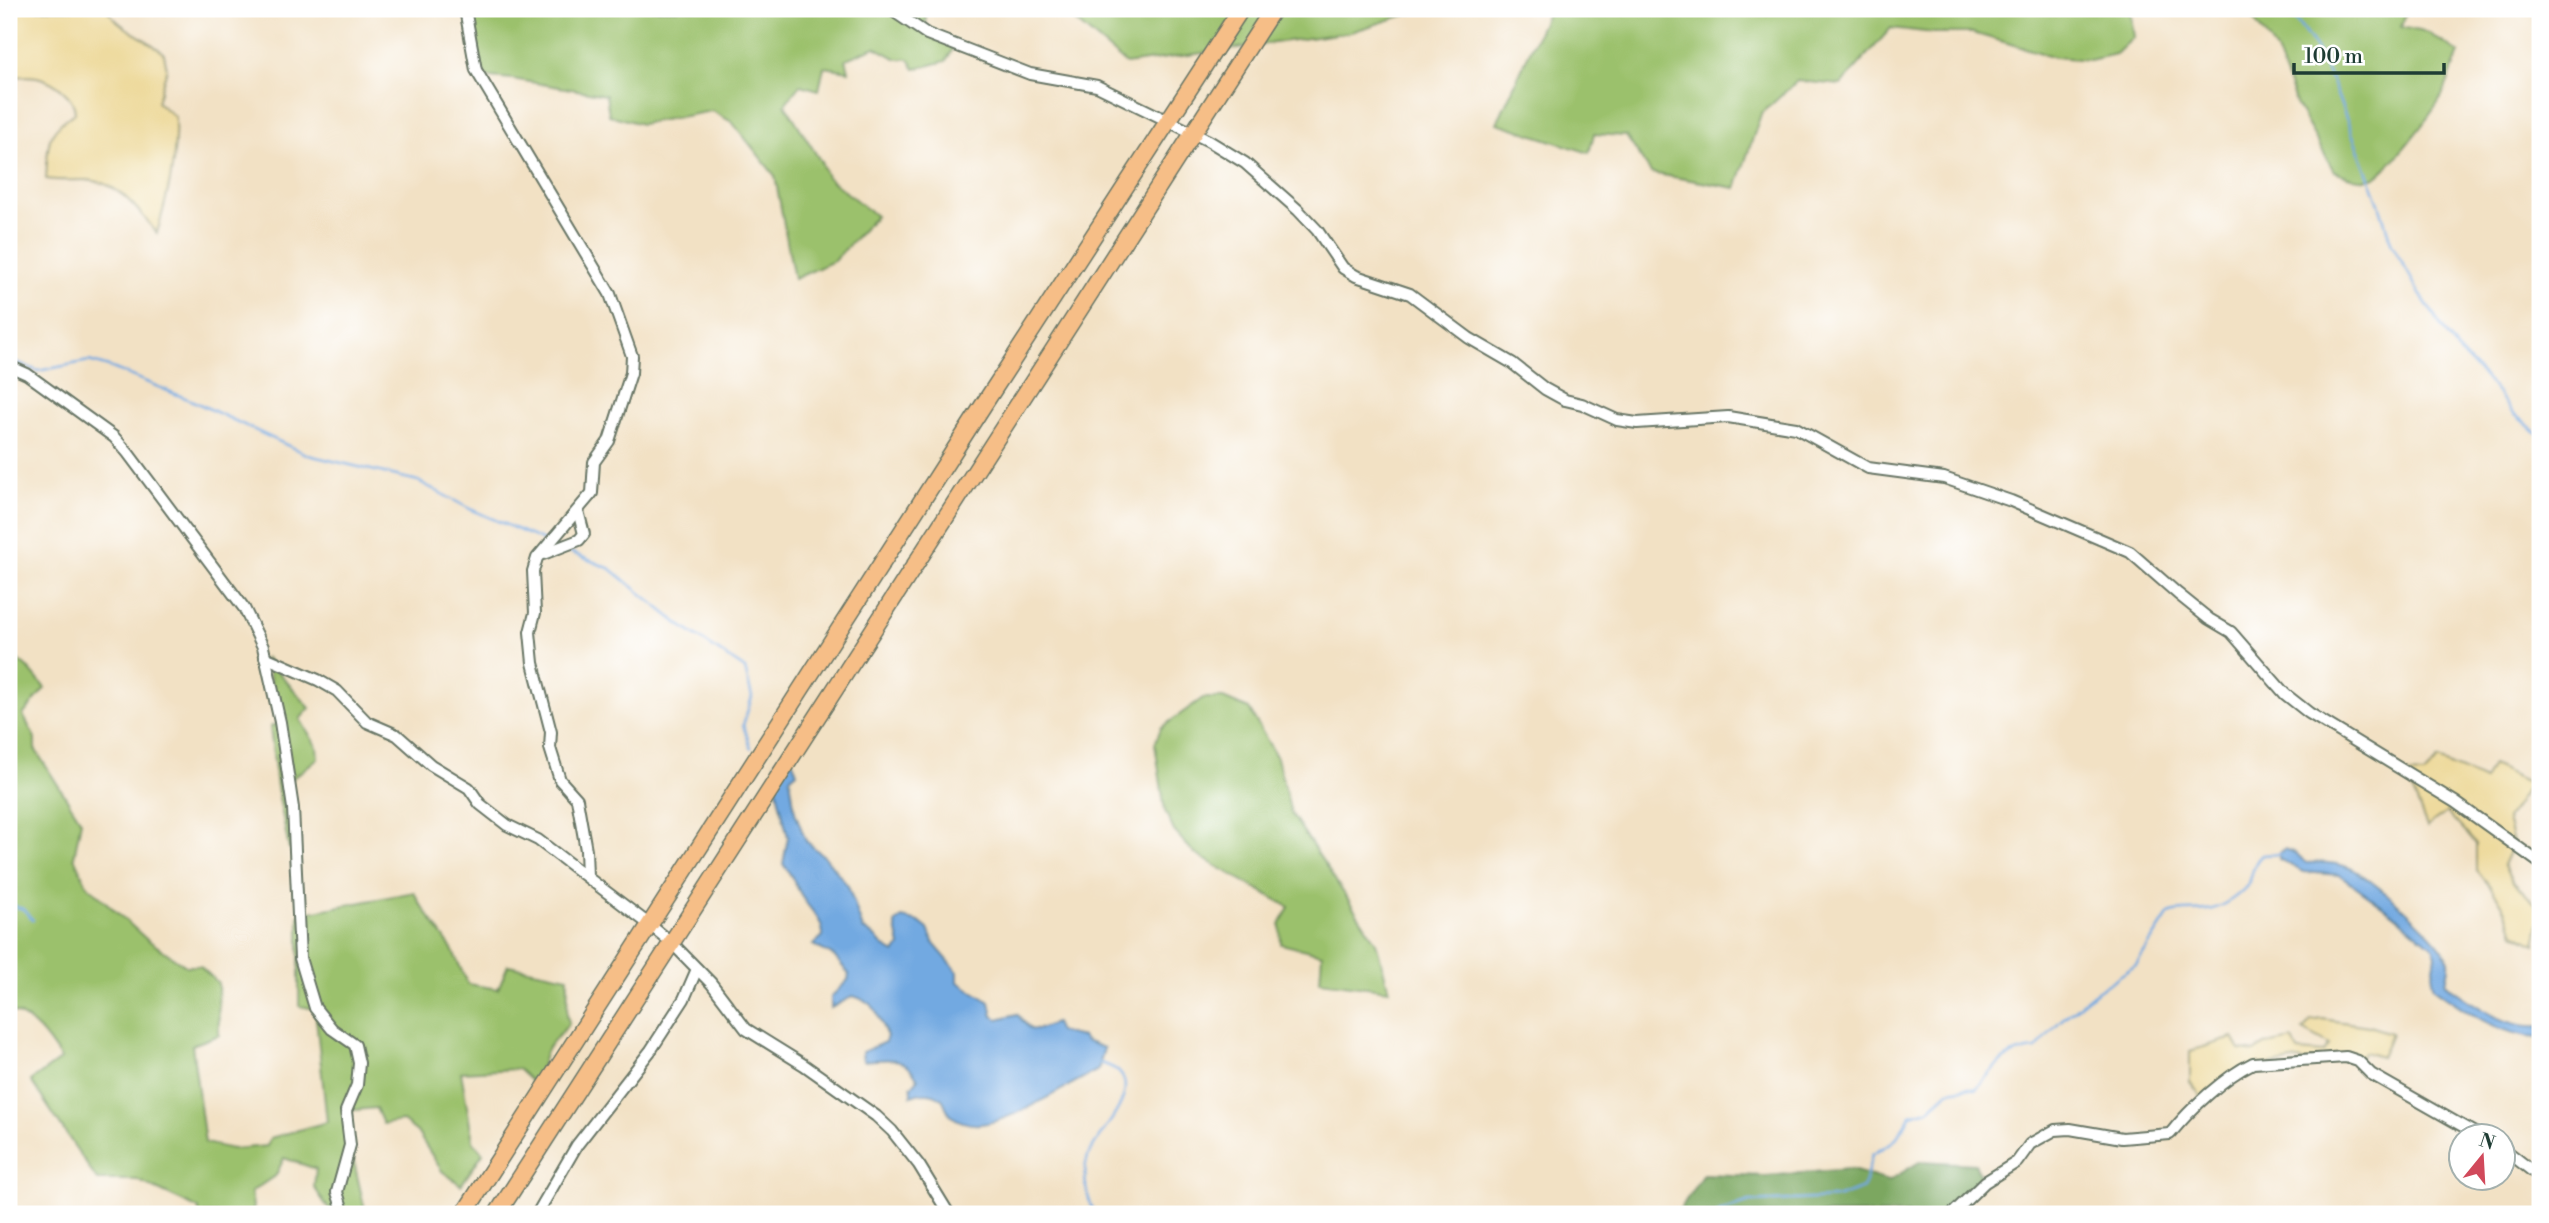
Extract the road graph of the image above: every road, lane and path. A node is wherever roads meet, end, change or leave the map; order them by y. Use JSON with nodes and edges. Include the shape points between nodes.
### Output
{"nodes":[{"id":1,"x":465,"y":9,"type":"edge"},
{"id":2,"x":890,"y":9,"type":"edge"},
{"id":3,"x":1241,"y":9,"type":"edge"},
{"id":4,"x":1273,"y":9,"type":"edge"},
{"id":5,"x":1169,"y":121,"type":"junction"},
{"id":6,"x":1192,"y":134,"type":"junction"},
{"id":7,"x":9,"y":366,"type":"edge"},
{"id":8,"x":578,"y":511,"type":"junction"},
{"id":9,"x":541,"y":555,"type":"junction"},
{"id":10,"x":265,"y":657,"type":"junction"},
{"id":11,"x":2540,"y":863,"type":"edge"},
{"id":12,"x":587,"y":876,"type":"junction"},
{"id":13,"x":650,"y":925,"type":"junction"},
{"id":14,"x":672,"y":943,"type":"junction"},
{"id":15,"x":697,"y":969,"type":"junction"},
{"id":16,"x":2455,"y":1122,"type":"edge"},
{"id":17,"x":2518,"y":1160,"type":"edge"},
{"id":18,"x":2540,"y":1177,"type":"edge"},
{"id":19,"x":344,"y":1214,"type":"edge"},
{"id":20,"x":464,"y":1214,"type":"edge"},
{"id":21,"x":497,"y":1214,"type":"edge"},
{"id":22,"x":537,"y":1214,"type":"edge"},
{"id":23,"x":949,"y":1214,"type":"edge"},
{"id":24,"x":1952,"y":1214,"type":"edge"}],
"edges":[{"from":1,"to":8,"type":"street","via":[[476,70],[610,294],[632,356],[609,441],[594,462],[592,494]]},
{"from":2,"to":5,"type":"street","via":[[927,34],[1030,74],[1097,86]]},
{"from":3,"to":5,"type":"highway"},
{"from":4,"to":6,"type":"highway"},
{"from":5,"to":6,"type":"street"},
{"from":5,"to":13,"type":"highway"},
{"from":6,"to":11,"type":"street","via":[[1245,163],[1298,210],[1343,268],[1410,294],[1565,400],[1617,420],[1728,417],[1796,428],[1868,468],[1944,478],[2130,552],[2231,632],[2285,694],[2309,713],[2455,803]]},
{"from":6,"to":14,"type":"highway"},
{"from":7,"to":10,"type":"street","via":[[37,381],[128,453],[244,608]]},
{"from":8,"to":9,"type":"street"},
{"from":8,"to":9,"type":"street","via":[[584,534],[579,540]]},
{"from":9,"to":12,"type":"street","via":[[533,570],[533,663],[560,780],[577,799]]},
{"from":10,"to":12,"type":"street","via":[[337,691],[367,722],[397,735],[430,765],[469,788],[480,804],[507,825],[538,840]]},
{"from":10,"to":19,"type":"street","via":[[293,808],[300,958],[316,1008],[332,1029],[355,1045],[359,1063],[357,1085],[346,1111],[350,1145],[337,1192]]},
{"from":12,"to":13,"type":"street"},
{"from":13,"to":14,"type":"street"},
{"from":13,"to":20,"type":"highway"},
{"from":14,"to":15,"type":"street"},
{"from":14,"to":21,"type":"highway"},
{"from":15,"to":22,"type":"street","via":[[684,999],[651,1050],[576,1145]]},
{"from":15,"to":23,"type":"street","via":[[746,1029],[892,1130]]},
{"from":16,"to":24,"type":"street","via":[[2346,1057],[2253,1063],[2183,1118],[2170,1134],[2122,1138],[2070,1129],[2042,1136],[2017,1163],[1985,1182]]},
{"from":17,"to":18,"type":"street"}]}
